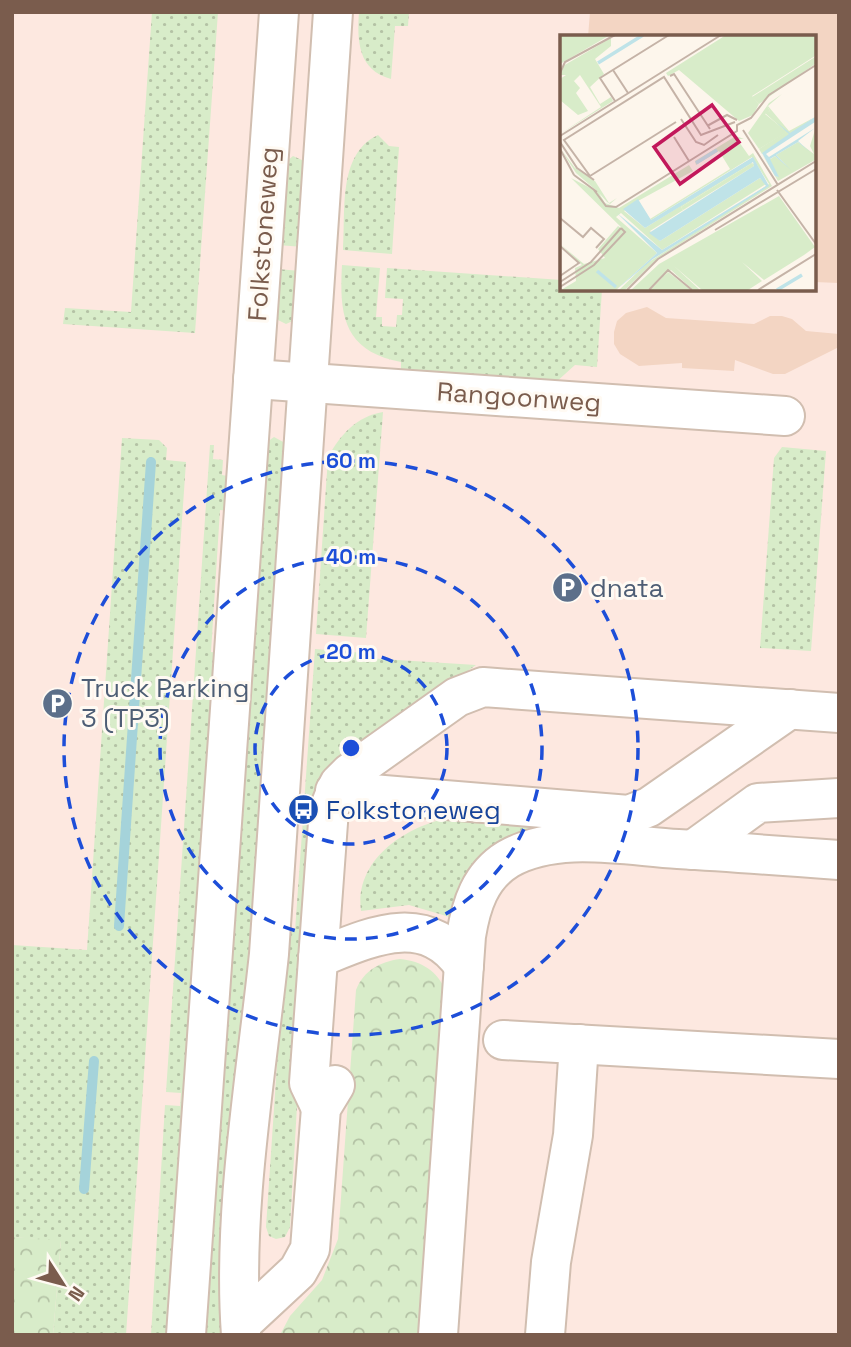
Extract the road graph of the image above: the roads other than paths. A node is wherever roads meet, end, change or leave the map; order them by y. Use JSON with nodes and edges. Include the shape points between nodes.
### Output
{"nodes":[{"id":1,"x":279,"y":12,"type":"edge"},
{"id":2,"x":334,"y":12,"type":"edge"},
{"id":3,"x":273,"y":96,"type":"junction"},
{"id":4,"x":327,"y":101,"type":"junction"},
{"id":5,"x":253,"y":379,"type":"junction"},
{"id":6,"x":308,"y":383,"type":"junction"},
{"id":7,"x":785,"y":416,"type":"dead end"},
{"id":8,"x":790,"y":709,"type":"junction"},
{"id":9,"x":839,"y":713,"type":"edge"},
{"id":10,"x":335,"y":791,"type":"junction"},
{"id":11,"x":839,"y":799,"type":"edge"},
{"id":12,"x":693,"y":850,"type":"junction"},
{"id":13,"x":839,"y":860,"type":"edge"},
{"id":14,"x":332,"y":953,"type":"junction"},
{"id":15,"x":464,"y":966,"type":"junction"},
{"id":16,"x":503,"y":1040,"type":"dead end"},
{"id":17,"x":579,"y":1044,"type":"junction"},
{"id":18,"x":839,"y":1059,"type":"edge"},
{"id":19,"x":241,"y":1329,"type":"edge"},
{"id":20,"x":187,"y":1335,"type":"edge"},
{"id":21,"x":438,"y":1335,"type":"edge"},
{"id":22,"x":545,"y":1335,"type":"edge"}],
"edges":[{"from":1,"to":3,"type":"street","name":"Folkstoneweg"},
{"from":2,"to":4,"type":"street"},
{"from":3,"to":4,"type":"street"},
{"from":3,"to":5,"type":"street","name":"Folkstoneweg"},
{"from":4,"to":6,"type":"street"},
{"from":5,"to":6,"type":"street","name":"Rangoonweg"},
{"from":5,"to":20,"type":"street","name":"Folkstoneweg"},
{"from":6,"to":7,"type":"street","name":"Rangoonweg"},
{"from":6,"to":19,"type":"street","via":[[269,954],[241,1244]]},
{"from":8,"to":9,"type":"street"},
{"from":8,"to":10,"type":"street","via":[[653,805],[632,814]]},
{"from":8,"to":10,"type":"street","via":[[483,687],[449,702],[350,773]]},
{"from":10,"to":14,"type":"street","via":[[329,809],[325,865]]},
{"from":11,"to":12,"type":"street","via":[[758,803]]},
{"from":12,"to":13,"type":"street"},
{"from":12,"to":15,"type":"street","via":[[572,844],[538,848],[508,860],[484,881],[475,897]]},
{"from":14,"to":15,"type":"street","via":[[386,933],[417,934],[442,945]]},
{"from":14,"to":19,"type":"street","via":[[309,1083],[321,1108],[310,1249],[298,1271]]},
{"from":15,"to":21,"type":"street"},
{"from":16,"to":17,"type":"street"},
{"from":17,"to":18,"type":"street"},
{"from":17,"to":22,"type":"street","via":[[573,1135],[551,1262]]}]}
